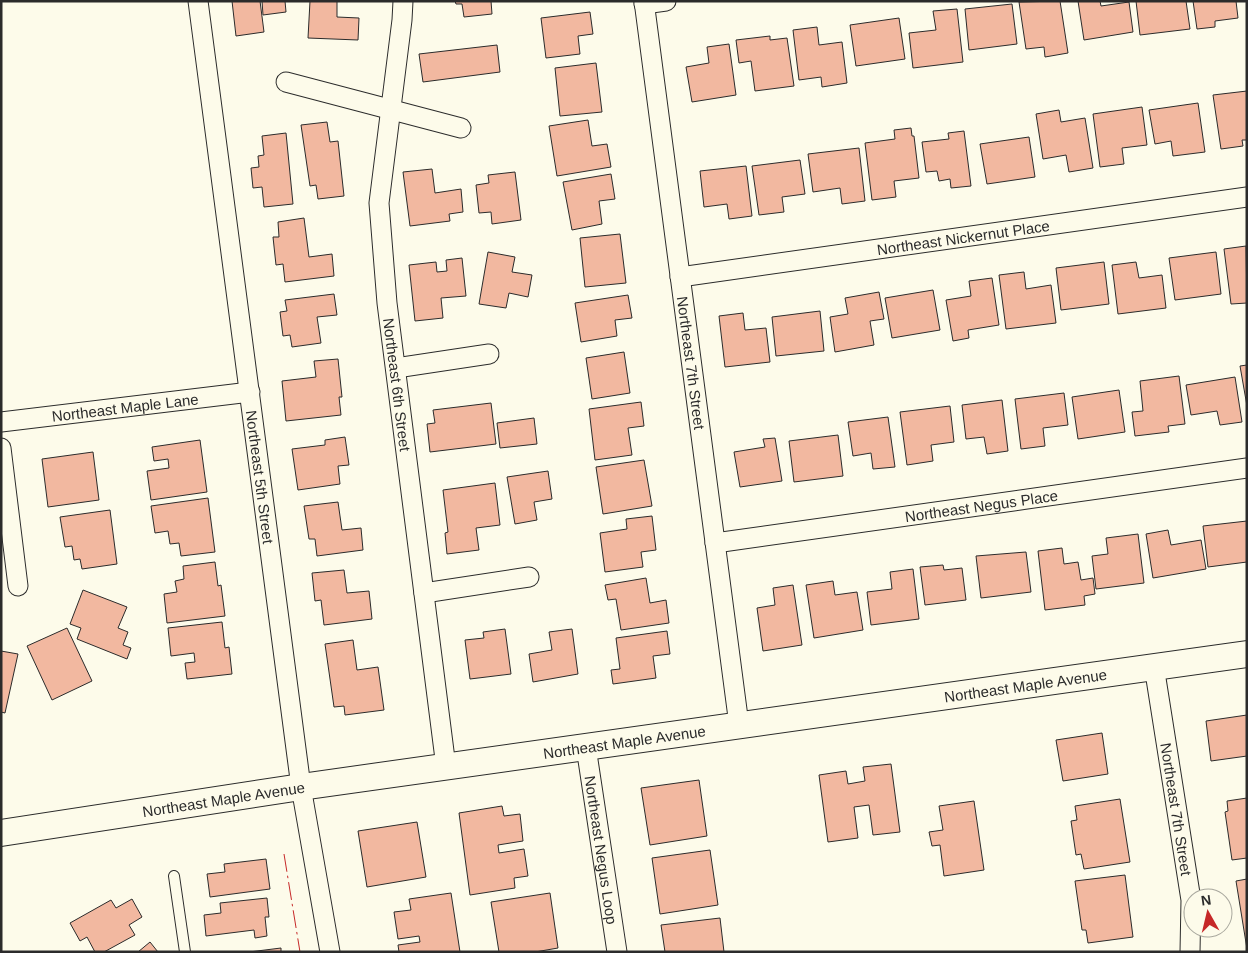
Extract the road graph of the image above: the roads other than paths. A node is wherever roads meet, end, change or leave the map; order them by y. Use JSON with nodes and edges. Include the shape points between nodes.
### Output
{"nodes":[{"id":1,"x":198,"y":1,"type":"edge"},
{"id":2,"x":403,"y":1,"type":"edge"},
{"id":3,"x":666,"y":1,"type":"edge"},
{"id":4,"x":644,"y":3,"type":"edge"},
{"id":5,"x":286,"y":82,"type":"dead end"},
{"id":6,"x":391,"y":110,"type":"junction"},
{"id":7,"x":462,"y":128,"type":"dead end"},
{"id":8,"x":1247,"y":197,"type":"edge"},
{"id":9,"x":680,"y":277,"type":"junction"},
{"id":10,"x":489,"y":354,"type":"dead end"},
{"id":11,"x":396,"y":368,"type":"junction"},
{"id":12,"x":250,"y":392,"type":"junction"},
{"id":13,"x":1,"y":422,"type":"edge"},
{"id":14,"x":1,"y":448,"type":"edge"},
{"id":15,"x":1247,"y":468,"type":"edge"},
{"id":16,"x":715,"y":543,"type":"junction"},
{"id":17,"x":529,"y":577,"type":"dead end"},
{"id":18,"x":18,"y":586,"type":"dead end"},
{"id":19,"x":424,"y":592,"type":"junction"},
{"id":20,"x":1247,"y":654,"type":"edge"},
{"id":21,"x":1154,"y":666,"type":"junction"},
{"id":22,"x":739,"y":725,"type":"junction"},
{"id":23,"x":586,"y":746,"type":"junction"},
{"id":24,"x":446,"y":767,"type":"junction"},
{"id":25,"x":301,"y":787,"type":"junction"},
{"id":26,"x":1,"y":832,"type":"edge"},
{"id":27,"x":174,"y":876,"type":"dead end"},
{"id":28,"x":185,"y":952,"type":"edge"},
{"id":29,"x":330,"y":952,"type":"edge"},
{"id":30,"x":616,"y":952,"type":"edge"},
{"id":31,"x":1190,"y":952,"type":"edge"}],
"edges":[{"from":1,"to":12,"type":"street","name":"Northeast 5th Street"},
{"from":2,"to":6,"type":"street","name":"Northeast 6th Street"},
{"from":3,"to":4,"type":"street"},
{"from":4,"to":9,"type":"street","name":"Northeast 7th Street"},
{"from":5,"to":6,"type":"street"},
{"from":6,"to":7,"type":"street"},
{"from":6,"to":11,"type":"street","name":"Northeast 6th Street","via":[[379,203]]},
{"from":8,"to":9,"type":"street","name":"Northeast Nickernut Place"},
{"from":9,"to":16,"type":"street","name":"Northeast 7th Street"},
{"from":10,"to":11,"type":"street"},
{"from":11,"to":19,"type":"street","name":"Northeast 6th Street"},
{"from":12,"to":13,"type":"street","name":"Northeast Maple Lane"},
{"from":12,"to":25,"type":"street","name":"Northeast 5th Street"},
{"from":14,"to":18,"type":"street"},
{"from":15,"to":16,"type":"street","name":"Northeast Negus Place"},
{"from":16,"to":22,"type":"street","name":"Northeast 7th Street"},
{"from":17,"to":19,"type":"street"},
{"from":19,"to":24,"type":"street","name":"Northeast 6th Street"},
{"from":20,"to":21,"type":"main road","name":"Northeast Maple Avenue"},
{"from":21,"to":22,"type":"main road","name":"Northeast Maple Avenue"},
{"from":21,"to":31,"type":"street","name":"Northeast 7th Street","via":[[1191,900]]},
{"from":22,"to":23,"type":"main road","name":"Northeast Maple Avenue"},
{"from":23,"to":24,"type":"main road","name":"Northeast Maple Avenue"},
{"from":23,"to":30,"type":"street","name":"Northeast Negus Loop"},
{"from":24,"to":25,"type":"main road","name":"Northeast Maple Avenue"},
{"from":25,"to":26,"type":"main road","name":"Northeast Maple Avenue"},
{"from":25,"to":29,"type":"street","name":"Northeast 5th Street"},
{"from":27,"to":28,"type":"lane"}]}
